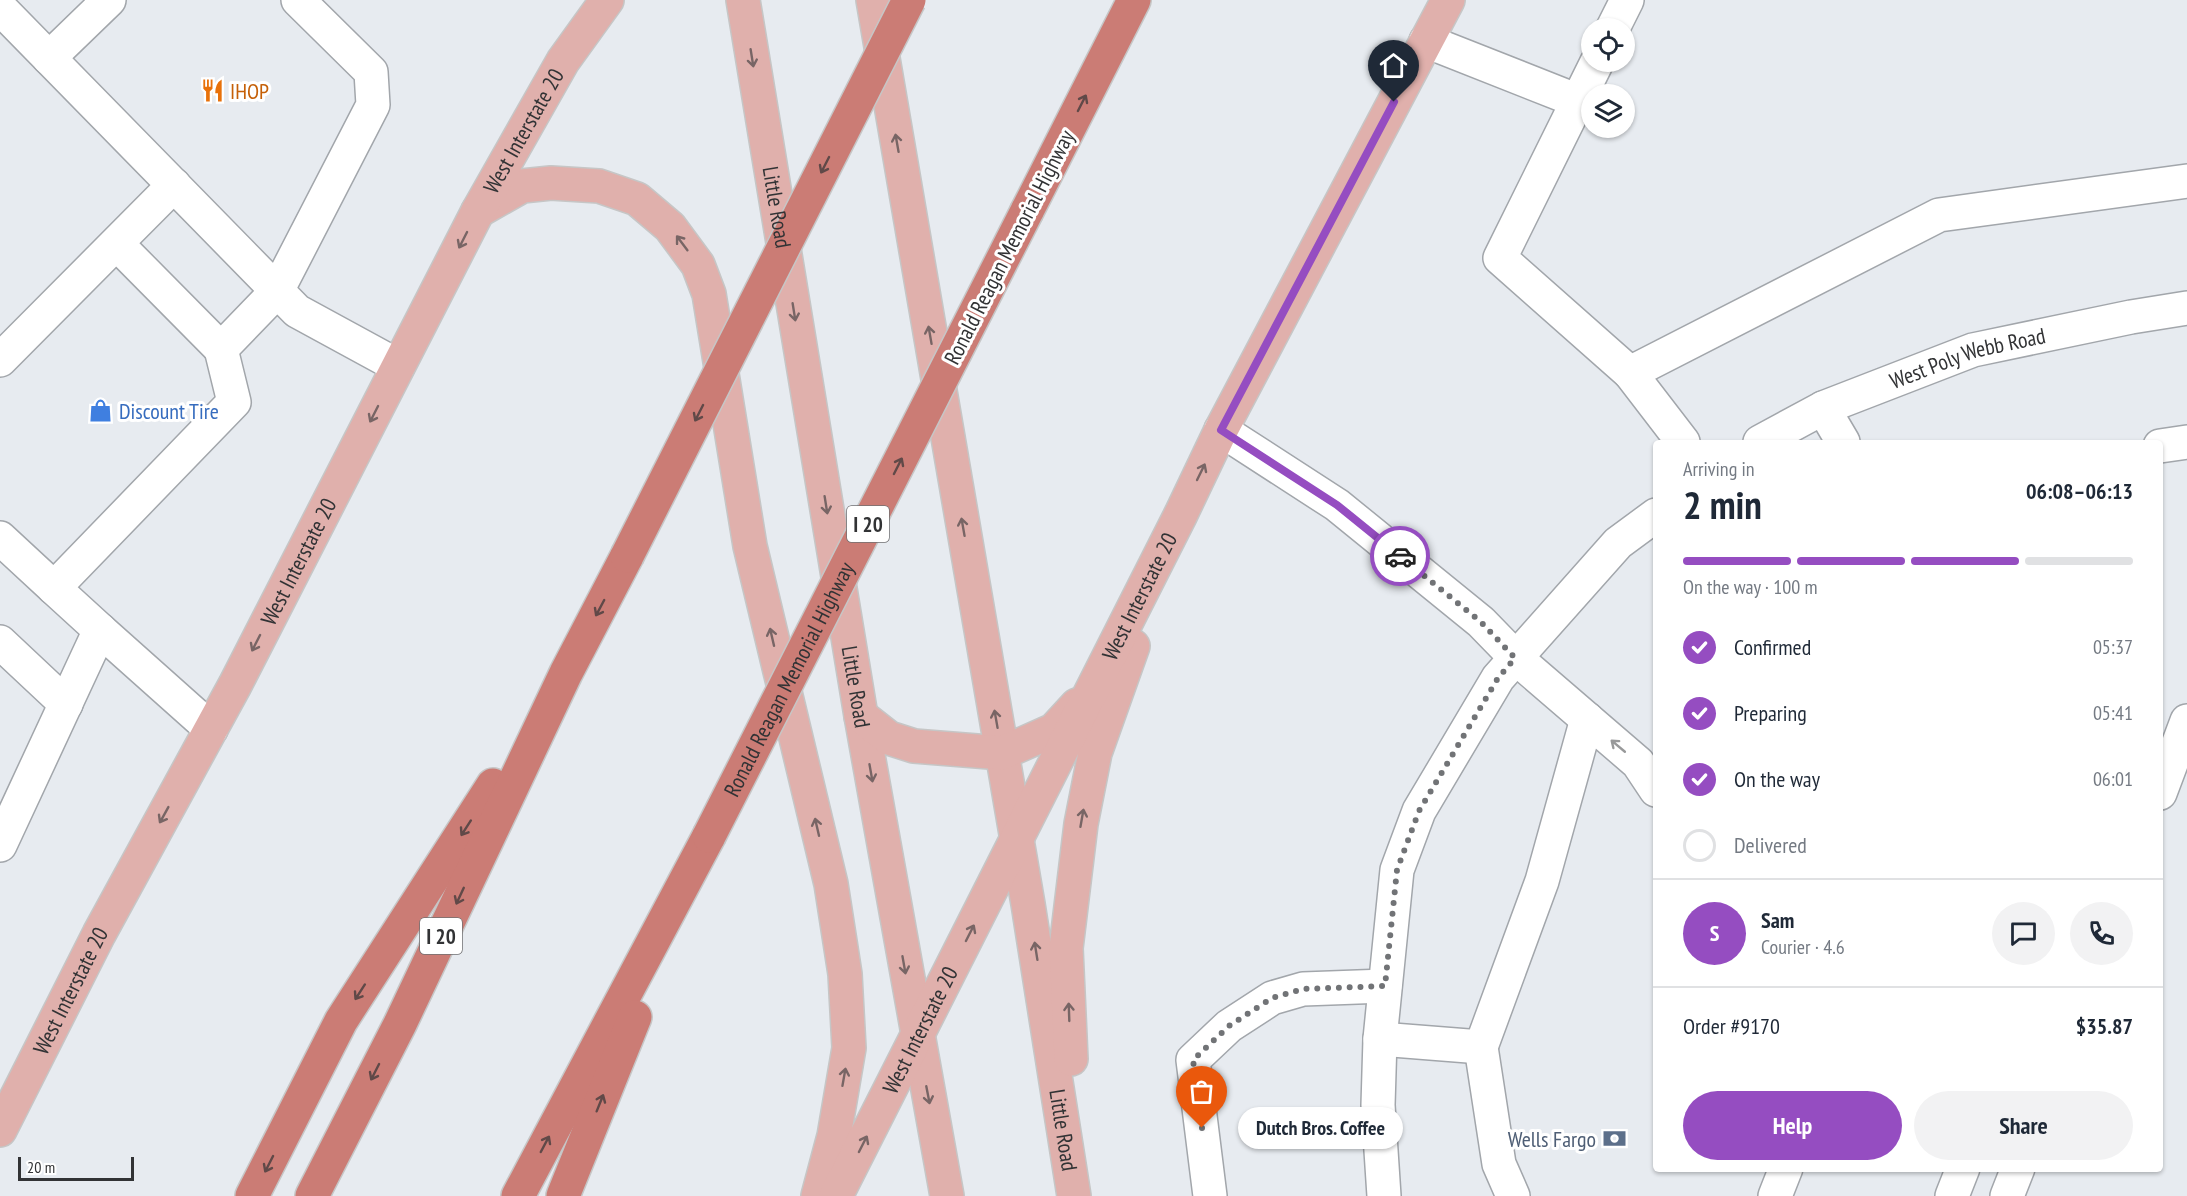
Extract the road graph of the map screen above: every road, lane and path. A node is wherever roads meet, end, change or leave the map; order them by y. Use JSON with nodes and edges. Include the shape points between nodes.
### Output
{"nodes":[{"id":1,"x":109,"y":0,"type":"edge"},
{"id":2,"x":298,"y":0,"type":"edge"},
{"id":3,"x":585,"y":0,"type":"edge"},
{"id":4,"x":607,"y":0,"type":"edge"},
{"id":5,"x":743,"y":0,"type":"edge"},
{"id":6,"x":873,"y":0,"type":"edge"},
{"id":7,"x":909,"y":0,"type":"edge"},
{"id":8,"x":1134,"y":0,"type":"edge"},
{"id":9,"x":1448,"y":0,"type":"edge"},
{"id":10,"x":1627,"y":0,"type":"edge"},
{"id":11,"x":0,"y":8,"type":"edge"},
{"id":12,"x":1618,"y":18,"type":"edge"},
{"id":13,"x":1426,"y":41,"type":"junction"},
{"id":14,"x":49,"y":58,"type":"junction"},
{"id":15,"x":563,"y":61,"type":"junction"},
{"id":16,"x":1592,"y":72,"type":"edge"},
{"id":17,"x":1578,"y":100,"type":"junction"},
{"id":18,"x":2187,"y":181,"type":"edge"},
{"id":19,"x":174,"y":184,"type":"junction"},
{"id":20,"x":478,"y":211,"type":"junction"},
{"id":21,"x":117,"y":244,"type":"junction"},
{"id":22,"x":277,"y":291,"type":"junction"},
{"id":23,"x":2187,"y":308,"type":"edge"},
{"id":24,"x":220,"y":350,"type":"junction"},
{"id":25,"x":0,"y":360,"type":"edge"},
{"id":26,"x":398,"y":366,"type":"junction"},
{"id":27,"x":1630,"y":373,"type":"junction"},
{"id":28,"x":1823,"y":408,"type":"junction"},
{"id":29,"x":1221,"y":430,"type":"junction"},
{"id":30,"x":1681,"y":440,"type":"edge"},
{"id":31,"x":1764,"y":440,"type":"edge"},
{"id":32,"x":1842,"y":440,"type":"edge"},
{"id":33,"x":2187,"y":442,"type":"edge"},
{"id":34,"x":2163,"y":446,"type":"edge"},
{"id":35,"x":1181,"y":514,"type":"junction"},
{"id":36,"x":1653,"y":517,"type":"edge"},
{"id":37,"x":0,"y":538,"type":"edge"},
{"id":38,"x":54,"y":588,"type":"junction"},
{"id":39,"x":100,"y":630,"type":"junction"},
{"id":40,"x":0,"y":642,"type":"edge"},
{"id":41,"x":1515,"y":658,"type":"junction"},
{"id":42,"x":566,"y":673,"type":"junction"},
{"id":43,"x":1094,"y":685,"type":"junction"},
{"id":44,"x":66,"y":704,"type":"junction"},
{"id":45,"x":861,"y":716,"type":"junction"},
{"id":46,"x":1587,"y":719,"type":"junction"},
{"id":47,"x":2187,"y":721,"type":"edge"},
{"id":48,"x":211,"y":729,"type":"junction"},
{"id":49,"x":1002,"y":753,"type":"junction"},
{"id":50,"x":2163,"y":781,"type":"edge"},
{"id":51,"x":1653,"y":785,"type":"edge"},
{"id":52,"x":1017,"y":839,"type":"junction"},
{"id":53,"x":0,"y":845,"type":"edge"},
{"id":54,"x":694,"y":867,"type":"junction"},
{"id":55,"x":1385,"y":986,"type":"junction"},
{"id":56,"x":917,"y":1037,"type":"junction"},
{"id":57,"x":1380,"y":1039,"type":"junction"},
{"id":58,"x":1481,"y":1047,"type":"junction"},
{"id":59,"x":3,"y":1115,"type":"edge"},
{"id":60,"x":1784,"y":1172,"type":"edge"},
{"id":61,"x":1961,"y":1172,"type":"edge"},
{"id":62,"x":2016,"y":1172,"type":"edge"},
{"id":63,"x":252,"y":1196,"type":"edge"},
{"id":64,"x":312,"y":1196,"type":"edge"},
{"id":65,"x":518,"y":1196,"type":"edge"},
{"id":66,"x":563,"y":1196,"type":"edge"},
{"id":67,"x":818,"y":1196,"type":"edge"},
{"id":68,"x":836,"y":1196,"type":"edge"},
{"id":69,"x":947,"y":1196,"type":"edge"},
{"id":70,"x":1076,"y":1196,"type":"edge"},
{"id":71,"x":1210,"y":1196,"type":"edge"},
{"id":72,"x":1384,"y":1196,"type":"edge"},
{"id":73,"x":1513,"y":1196,"type":"edge"},
{"id":74,"x":1775,"y":1196,"type":"edge"},
{"id":75,"x":1952,"y":1196,"type":"edge"},
{"id":76,"x":2007,"y":1196,"type":"edge"}],
"edges":[{"from":1,"to":14,"type":"street"},
{"from":2,"to":22,"type":"street","via":[[371,72],[373,105]]},
{"from":3,"to":15,"type":"main road"},
{"from":4,"to":15,"type":"main road","name":"West Interstate 20"},
{"from":5,"to":45,"type":"main road","name":"Little Road","one_way":true},
{"from":49,"to":6,"type":"main road","name":"Little Road","one_way":true},
{"from":7,"to":42,"type":"highway","number":"I 20","one_way":true,"bridge":true},
{"from":54,"to":8,"type":"highway","name":"Ronald Reagan Memorial Highway","number":"I 20","one_way":true,"bridge":true},
{"from":9,"to":13,"type":"main road","name":"West Interstate 20"},
{"from":10,"to":12,"type":"street"},
{"from":11,"to":14,"type":"street"},
{"from":13,"to":17,"type":"street"},
{"from":13,"to":29,"type":"main road","name":"West Interstate 20"},
{"from":14,"to":19,"type":"street"},
{"from":15,"to":20,"type":"main road","name":"West Interstate 20"},
{"from":16,"to":17,"type":"street"},
{"from":17,"to":27,"type":"street","via":[[1500,258]]},
{"from":18,"to":27,"type":"street","via":[[1939,215]]},
{"from":19,"to":21,"type":"street"},
{"from":19,"to":22,"type":"street"},
{"from":20,"to":26,"type":"main road","name":"West Interstate 20","one_way":true},
{"from":67,"to":20,"type":"main road","one_way":true,"via":[[834,1136],[849,1048],[845,974],[831,884],[750,546],[709,294],[698,265],[670,227],[637,199],[599,186],[551,183],[522,186]]},
{"from":21,"to":24,"type":"street"},
{"from":21,"to":25,"type":"street"},
{"from":22,"to":24,"type":"street"},
{"from":22,"to":26,"type":"street","via":[[297,311]]},
{"from":23,"to":28,"type":"street","name":"West Poly Webb Road","via":[[1973,350]]},
{"from":24,"to":38,"type":"street","via":[[234,402]]},
{"from":26,"to":48,"type":"main road","name":"West Interstate 20","one_way":true},
{"from":27,"to":30,"type":"street"},
{"from":28,"to":31,"type":"street","name":"West Poly Webb Road"},
{"from":28,"to":32,"type":"street"},
{"from":35,"to":29,"type":"main road","name":"West Interstate 20","one_way":true},
{"from":29,"to":41,"type":"street","via":[[1337,505],[1481,622]]},
{"from":33,"to":34,"type":"street"},
{"from":35,"to":43,"type":"main road","name":"West Interstate 20"},
{"from":70,"to":35,"type":"main road","one_way":true,"via":[[1066,948],[1081,824],[1095,753]]},
{"from":36,"to":41,"type":"street","via":[[1618,543]]},
{"from":37,"to":38,"type":"street"},
{"from":38,"to":39,"type":"street"},
{"from":39,"to":44,"type":"street"},
{"from":39,"to":48,"type":"street"},
{"from":40,"to":44,"type":"street"},
{"from":41,"to":46,"type":"street"},
{"from":41,"to":55,"type":"street","via":[[1498,678],[1419,811],[1397,870]]},
{"from":42,"to":63,"type":"highway","one_way":true,"via":[[341,1021]]},
{"from":42,"to":64,"type":"highway","number":"I 20","one_way":true,"via":[[400,1024]]},
{"from":43,"to":49,"type":"main road","via":[[1054,730]]},
{"from":43,"to":52,"type":"main road","name":"West Interstate 20"},
{"from":44,"to":53,"type":"street"},
{"from":45,"to":49,"type":"main road","via":[[889,738],[914,746]]},
{"from":45,"to":56,"type":"main road","name":"Little Road","one_way":true},
{"from":51,"to":46,"type":"street","one_way":true,"via":[[1638,762]]},
{"from":46,"to":58,"type":"street","via":[[1542,881]]},
{"from":47,"to":50,"type":"street"},
{"from":48,"to":59,"type":"main road","name":"West Interstate 20","one_way":true},
{"from":49,"to":52,"type":"main road","name":"Little Road"},
{"from":56,"to":52,"type":"main road","name":"West Interstate 20","one_way":true},
{"from":70,"to":52,"type":"main road","name":"Little Road","one_way":true},
{"from":65,"to":54,"type":"highway","name":"Ronald Reagan Memorial Highway","number":"I 20","one_way":true},
{"from":66,"to":54,"type":"highway","one_way":true},
{"from":55,"to":57,"type":"street"},
{"from":55,"to":71,"type":"street","via":[[1303,989],[1272,998],[1229,1026],[1193,1060]]},
{"from":68,"to":56,"type":"main road","name":"West Interstate 20","one_way":true},
{"from":56,"to":69,"type":"main road","name":"Little Road","one_way":true},
{"from":57,"to":58,"type":"street"},
{"from":57,"to":72,"type":"street","via":[[1378,1105]]},
{"from":58,"to":73,"type":"street","via":[[1499,1164]]},
{"from":60,"to":74,"type":"street"},
{"from":61,"to":75,"type":"street"},
{"from":62,"to":76,"type":"street"}]}
